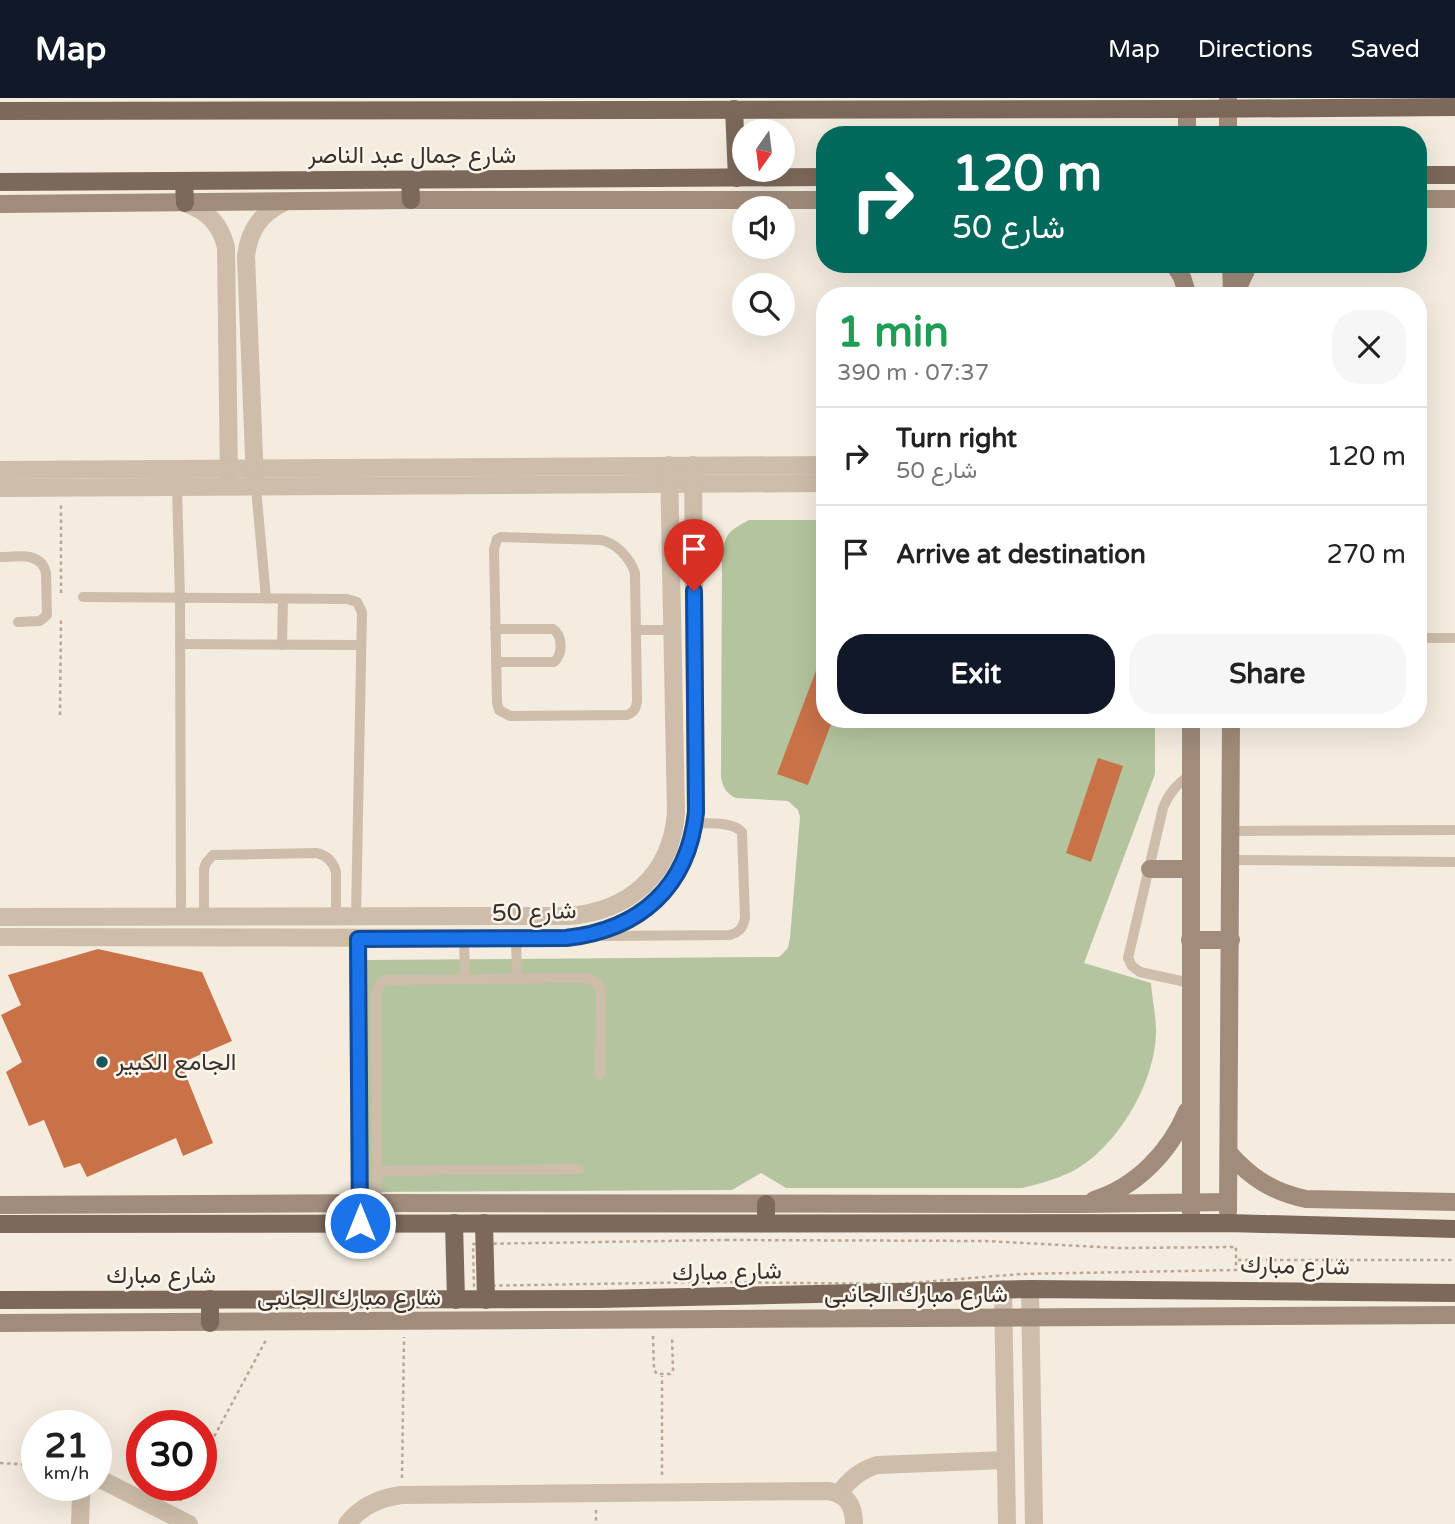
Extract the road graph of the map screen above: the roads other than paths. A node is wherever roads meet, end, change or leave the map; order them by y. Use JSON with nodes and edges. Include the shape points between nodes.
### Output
{"nodes":[{"id":1,"x":878,"y":103,"type":"edge"},
{"id":2,"x":897,"y":103,"type":"edge"},
{"id":3,"x":1228,"y":103,"type":"edge"},
{"id":4,"x":1455,"y":107,"type":"edge"},
{"id":5,"x":734,"y":109,"type":"junction"},
{"id":6,"x":1187,"y":109,"type":"junction"},
{"id":7,"x":0,"y":111,"type":"edge"},
{"id":8,"x":734,"y":119,"type":"edge"},
{"id":9,"x":1187,"y":126,"type":"edge"},
{"id":10,"x":1228,"y":126,"type":"edge"},
{"id":11,"x":1427,"y":175,"type":"edge"},
{"id":12,"x":1455,"y":176,"type":"edge"},
{"id":13,"x":795,"y":177,"type":"edge"},
{"id":14,"x":816,"y":177,"type":"edge"},
{"id":15,"x":732,"y":178,"type":"edge"},
{"id":16,"x":410,"y":180,"type":"junction"},
{"id":17,"x":184,"y":181,"type":"junction"},
{"id":18,"x":0,"y":183,"type":"edge"},
{"id":19,"x":1427,"y":199,"type":"edge"},
{"id":20,"x":1455,"y":199,"type":"edge"},
{"id":21,"x":816,"y":200,"type":"edge"},
{"id":22,"x":411,"y":201,"type":"junction"},
{"id":23,"x":185,"y":203,"type":"junction"},
{"id":24,"x":282,"y":203,"type":"junction"},
{"id":25,"x":0,"y":204,"type":"edge"},
{"id":26,"x":669,"y":465,"type":"junction"},
{"id":27,"x":693,"y":465,"type":"junction"},
{"id":28,"x":816,"y":465,"type":"edge"},
{"id":29,"x":229,"y":469,"type":"junction"},
{"id":30,"x":0,"y":470,"type":"edge"},
{"id":31,"x":255,"y":479,"type":"junction"},
{"id":32,"x":816,"y":483,"type":"edge"},
{"id":33,"x":669,"y":484,"type":"junction"},
{"id":34,"x":693,"y":484,"type":"junction"},
{"id":35,"x":0,"y":488,"type":"edge"},
{"id":36,"x":177,"y":488,"type":"junction"},
{"id":37,"x":229,"y":488,"type":"junction"},
{"id":38,"x":0,"y":557,"type":"edge"},
{"id":39,"x":83,"y":597,"type":"dead end"},
{"id":40,"x":180,"y":598,"type":"junction"},
{"id":41,"x":266,"y":598,"type":"junction"},
{"id":42,"x":283,"y":598,"type":"junction"},
{"id":43,"x":18,"y":622,"type":"dead end"},
{"id":44,"x":495,"y":629,"type":"junction"},
{"id":45,"x":636,"y":630,"type":"junction"},
{"id":46,"x":672,"y":631,"type":"junction"},
{"id":47,"x":1427,"y":638,"type":"edge"},
{"id":48,"x":1455,"y":638,"type":"edge"},
{"id":49,"x":180,"y":644,"type":"junction"},
{"id":50,"x":282,"y":645,"type":"junction"},
{"id":51,"x":361,"y":645,"type":"junction"},
{"id":52,"x":496,"y":662,"type":"junction"},
{"id":53,"x":1191,"y":728,"type":"edge"},
{"id":54,"x":1231,"y":728,"type":"edge"},
{"id":55,"x":1191,"y":775,"type":"junction"},
{"id":56,"x":675,"y":777,"type":"junction"},
{"id":57,"x":696,"y":777,"type":"junction"},
{"id":58,"x":695,"y":823,"type":"junction"},
{"id":59,"x":1455,"y":830,"type":"edge"},
{"id":60,"x":1231,"y":831,"type":"junction"},
{"id":61,"x":1231,"y":860,"type":"junction"},
{"id":62,"x":1455,"y":862,"type":"edge"},
{"id":63,"x":1150,"y":869,"type":"junction"},
{"id":64,"x":1191,"y":869,"type":"junction"},
{"id":65,"x":204,"y":916,"type":"junction"},
{"id":66,"x":336,"y":916,"type":"junction"},
{"id":67,"x":356,"y":916,"type":"junction"},
{"id":68,"x":385,"y":916,"type":"junction"},
{"id":69,"x":0,"y":917,"type":"edge"},
{"id":70,"x":181,"y":917,"type":"junction"},
{"id":71,"x":582,"y":936,"type":"junction"},
{"id":72,"x":0,"y":937,"type":"edge"},
{"id":73,"x":464,"y":938,"type":"junction"},
{"id":74,"x":516,"y":938,"type":"junction"},
{"id":75,"x":358,"y":939,"type":"junction"},
{"id":76,"x":386,"y":939,"type":"junction"},
{"id":77,"x":1190,"y":940,"type":"junction"},
{"id":78,"x":1231,"y":940,"type":"junction"},
{"id":79,"x":517,"y":978,"type":"junction"},
{"id":80,"x":465,"y":979,"type":"junction"},
{"id":81,"x":1190,"y":983,"type":"junction"},
{"id":82,"x":600,"y":1075,"type":"dead end"},
{"id":83,"x":1190,"y":1105,"type":"junction"},
{"id":84,"x":1229,"y":1153,"type":"junction"},
{"id":85,"x":579,"y":1169,"type":"dead end"},
{"id":86,"x":377,"y":1171,"type":"junction"},
{"id":87,"x":3,"y":1202,"type":"edge"},
{"id":88,"x":1228,"y":1202,"type":"junction"},
{"id":89,"x":1455,"y":1202,"type":"edge"},
{"id":90,"x":368,"y":1203,"type":"junction"},
{"id":91,"x":766,"y":1203,"type":"junction"},
{"id":92,"x":1190,"y":1203,"type":"junction"},
{"id":93,"x":1081,"y":1204,"type":"junction"},
{"id":94,"x":360,"y":1223,"type":"junction"},
{"id":95,"x":454,"y":1223,"type":"junction"},
{"id":96,"x":484,"y":1223,"type":"junction"},
{"id":97,"x":766,"y":1223,"type":"junction"},
{"id":98,"x":1191,"y":1223,"type":"junction"},
{"id":99,"x":1228,"y":1223,"type":"junction"},
{"id":100,"x":0,"y":1224,"type":"edge"},
{"id":101,"x":46,"y":1224,"type":"junction"},
{"id":102,"x":1455,"y":1229,"type":"edge"},
{"id":103,"x":1003,"y":1289,"type":"junction"},
{"id":104,"x":1030,"y":1289,"type":"junction"},
{"id":105,"x":486,"y":1293,"type":"junction"},
{"id":106,"x":1455,"y":1293,"type":"edge"},
{"id":107,"x":210,"y":1299,"type":"junction"},
{"id":108,"x":0,"y":1300,"type":"edge"},
{"id":109,"x":456,"y":1300,"type":"junction"},
{"id":110,"x":1455,"y":1315,"type":"edge"},
{"id":111,"x":1004,"y":1318,"type":"junction"},
{"id":112,"x":1031,"y":1318,"type":"junction"},
{"id":113,"x":0,"y":1323,"type":"edge"},
{"id":114,"x":210,"y":1323,"type":"junction"},
{"id":115,"x":1033,"y":1457,"type":"junction"},
{"id":116,"x":1006,"y":1459,"type":"junction"},
{"id":117,"x":112,"y":1484,"type":"edge"},
{"id":118,"x":839,"y":1494,"type":"junction"},
{"id":119,"x":80,"y":1501,"type":"edge"},
{"id":120,"x":80,"y":1524,"type":"edge"},
{"id":121,"x":189,"y":1524,"type":"edge"},
{"id":122,"x":346,"y":1524,"type":"edge"},
{"id":123,"x":854,"y":1524,"type":"edge"},
{"id":124,"x":1007,"y":1524,"type":"edge"},
{"id":125,"x":1034,"y":1524,"type":"edge"}],
"edges":[{"from":1,"to":2,"type":"main road","name":"شارع جمال عبد الناصر"},
{"from":1,"to":5,"type":"main road","name":"شارع جمال عبد الناصر"},
{"from":2,"to":6,"type":"main road","name":"شارع جمال عبد الناصر"},
{"from":3,"to":4,"type":"main road","name":"شارع جمال عبد الناصر"},
{"from":3,"to":6,"type":"main road","name":"شارع جمال عبد الناصر"},
{"from":3,"to":10,"type":"main road"},
{"from":5,"to":7,"type":"main road","name":"شارع جمال عبد الناصر"},
{"from":5,"to":8,"type":"main road"},
{"from":6,"to":9,"type":"main road"},
{"from":11,"to":12,"type":"main road"},
{"from":13,"to":14,"type":"main road","name":"شارع جمال عبد الناصر"},
{"from":15,"to":16,"type":"main road","name":"شارع جمال عبد الناصر"},
{"from":16,"to":17,"type":"main road","name":"شارع جمال عبد الناصر"},
{"from":16,"to":22,"type":"main road"},
{"from":17,"to":18,"type":"main road","name":"شارع جمال عبد الناصر"},
{"from":17,"to":23,"type":"main road"},
{"from":19,"to":20,"type":"main road"},
{"from":21,"to":22,"type":"main road"},
{"from":22,"to":24,"type":"main road"},
{"from":23,"to":24,"type":"main road"},
{"from":23,"to":25,"type":"main road"},
{"from":23,"to":29,"type":"street","via":[[217,224],[226,247]]},
{"from":24,"to":31,"type":"street","via":[[263,216],[248,245]]},
{"from":26,"to":27,"type":"street"},
{"from":26,"to":31,"type":"street"},
{"from":26,"to":33,"type":"street","name":"شارع 50"},
{"from":27,"to":28,"type":"street"},
{"from":27,"to":34,"type":"street","name":"شارع 50"},
{"from":29,"to":30,"type":"street"},
{"from":29,"to":31,"type":"street"},
{"from":29,"to":37,"type":"street"},
{"from":31,"to":33,"type":"street"},
{"from":31,"to":37,"type":"street"},
{"from":31,"to":41,"type":"lane"},
{"from":32,"to":34,"type":"street"},
{"from":33,"to":34,"type":"street"},
{"from":33,"to":46,"type":"street","name":"شارع 50"},
{"from":34,"to":57,"type":"street","name":"شارع 50"},
{"from":35,"to":36,"type":"street"},
{"from":36,"to":37,"type":"street"},
{"from":36,"to":40,"type":"lane"},
{"from":38,"to":43,"type":"lane","via":[[34,558],[46,573],[47,615],[40,621]]},
{"from":39,"to":40,"type":"lane"},
{"from":40,"to":41,"type":"lane"},
{"from":40,"to":49,"type":"lane"},
{"from":41,"to":42,"type":"lane"},
{"from":42,"to":50,"type":"lane"},
{"from":42,"to":51,"type":"lane","via":[[357,603],[362,612]]},
{"from":44,"to":45,"type":"lane","via":[[494,549],[501,537],[595,539],[615,545],[635,573]]},
{"from":44,"to":52,"type":"lane"},
{"from":44,"to":52,"type":"lane","via":[[553,629],[560,636],[560,655],[554,662]]},
{"from":45,"to":46,"type":"lane"},
{"from":45,"to":52,"type":"lane","via":[[637,701],[627,716],[510,716],[499,710],[497,703]]},
{"from":46,"to":56,"type":"street","name":"شارع 50"},
{"from":47,"to":48,"type":"lane"},
{"from":49,"to":50,"type":"lane"},
{"from":49,"to":70,"type":"lane"},
{"from":50,"to":51,"type":"lane"},
{"from":51,"to":67,"type":"lane"},
{"from":53,"to":55,"type":"main road"},
{"from":54,"to":60,"type":"main road","name":"شارع مبارك"},
{"from":55,"to":63,"type":"lane","via":[[1167,798]]},
{"from":55,"to":64,"type":"main road"},
{"from":56,"to":57,"type":"street"},
{"from":56,"to":68,"type":"street","name":"شارع 50","via":[[675,826],[667,851],[645,884],[622,902],[569,916]]},
{"from":57,"to":58,"type":"street","name":"شارع 50"},
{"from":58,"to":71,"type":"street","name":"شارع 50","via":[[685,858],[658,899],[614,928]]},
{"from":58,"to":71,"type":"lane","via":[[732,826],[742,832],[745,918],[739,931],[729,935]]},
{"from":59,"to":60,"type":"lane"},
{"from":60,"to":61,"type":"main road","name":"شارع مبارك"},
{"from":61,"to":62,"type":"lane"},
{"from":61,"to":78,"type":"main road","name":"شارع مبارك"},
{"from":63,"to":64,"type":"main road"},
{"from":63,"to":81,"type":"lane","via":[[1128,958],[1140,972]]},
{"from":64,"to":77,"type":"main road"},
{"from":65,"to":66,"type":"street","name":"شارع 50"},
{"from":65,"to":66,"type":"lane","via":[[204,869],[213,855],[316,853],[326,856],[336,872]]},
{"from":65,"to":70,"type":"street","name":"شارع 50"},
{"from":66,"to":67,"type":"street","name":"شارع 50"},
{"from":67,"to":68,"type":"street","name":"شارع 50"},
{"from":68,"to":76,"type":"street"},
{"from":69,"to":70,"type":"street","name":"شارع 50"},
{"from":71,"to":74,"type":"street","name":"شارع 50"},
{"from":72,"to":75,"type":"street","name":"شارع 50"},
{"from":73,"to":74,"type":"street","name":"شارع 50"},
{"from":73,"to":76,"type":"street","name":"شارع 50"},
{"from":73,"to":80,"type":"lane"},
{"from":74,"to":79,"type":"lane"},
{"from":75,"to":76,"type":"street","name":"شارع 50"},
{"from":75,"to":90,"type":"street"},
{"from":77,"to":78,"type":"main road"},
{"from":77,"to":81,"type":"main road"},
{"from":78,"to":84,"type":"main road","name":"شارع مبارك"},
{"from":79,"to":80,"type":"lane"},
{"from":79,"to":82,"type":"lane","via":[[587,978],[597,984],[601,995]]},
{"from":80,"to":86,"type":"lane","via":[[391,980],[377,988]]},
{"from":81,"to":83,"type":"main road"},
{"from":83,"to":92,"type":"main road"},
{"from":83,"to":93,"type":"main road","via":[[1173,1139],[1148,1168],[1116,1191]]},
{"from":84,"to":88,"type":"main road","name":"شارع مبارك"},
{"from":84,"to":89,"type":"main road","via":[[1255,1179],[1306,1199]]},
{"from":85,"to":86,"type":"lane"},
{"from":86,"to":90,"type":"lane"},
{"from":87,"to":90,"type":"main road"},
{"from":87,"to":101,"type":"street"},
{"from":88,"to":92,"type":"main road"},
{"from":88,"to":99,"type":"main road","name":"شارع مبارك"},
{"from":90,"to":91,"type":"main road"},
{"from":90,"to":94,"type":"street"},
{"from":91,"to":93,"type":"main road"},
{"from":91,"to":97,"type":"main road"},
{"from":92,"to":93,"type":"main road"},
{"from":92,"to":98,"type":"main road"},
{"from":94,"to":95,"type":"main road","name":"شارع مبارك"},
{"from":94,"to":101,"type":"main road","name":"شارع مبارك"},
{"from":95,"to":96,"type":"main road","name":"شارع مبارك"},
{"from":95,"to":109,"type":"main road"},
{"from":96,"to":97,"type":"main road","name":"شارع مبارك"},
{"from":96,"to":105,"type":"main road"},
{"from":97,"to":98,"type":"main road","name":"شارع مبارك"},
{"from":98,"to":99,"type":"main road","name":"شارع مبارك"},
{"from":99,"to":102,"type":"main road","name":"شارع مبارك"},
{"from":100,"to":101,"type":"main road","name":"شارع مبارك"},
{"from":103,"to":104,"type":"main road","name":"شارع مبارك"},
{"from":103,"to":105,"type":"main road","name":"شارع مبارك","via":[[598,1299]]},
{"from":103,"to":111,"type":"street"},
{"from":104,"to":106,"type":"main road","name":"شارع مبارك"},
{"from":104,"to":112,"type":"street"},
{"from":105,"to":109,"type":"main road","name":"شارع مبارك"},
{"from":107,"to":108,"type":"main road","name":"شارع مبارك"},
{"from":107,"to":109,"type":"main road","name":"شارع مبارك"},
{"from":107,"to":114,"type":"main road"},
{"from":110,"to":112,"type":"main road","name":"شارع مبارك الجانبى"},
{"from":111,"to":112,"type":"main road","name":"شارع مبارك الجانبى"},
{"from":111,"to":114,"type":"main road","name":"شارع مبارك الجانبى"},
{"from":111,"to":116,"type":"street"},
{"from":112,"to":115,"type":"street"},
{"from":113,"to":114,"type":"main road","name":"شارع مبارك الجانبى"},
{"from":115,"to":116,"type":"street"},
{"from":115,"to":125,"type":"street"},
{"from":116,"to":118,"type":"street","via":[[877,1465],[853,1477]]},
{"from":116,"to":124,"type":"street"},
{"from":117,"to":121,"type":"street"},
{"from":118,"to":122,"type":"street","via":[[401,1495],[374,1502]]},
{"from":118,"to":123,"type":"street","via":[[852,1508]]},
{"from":119,"to":120,"type":"street"}]}
